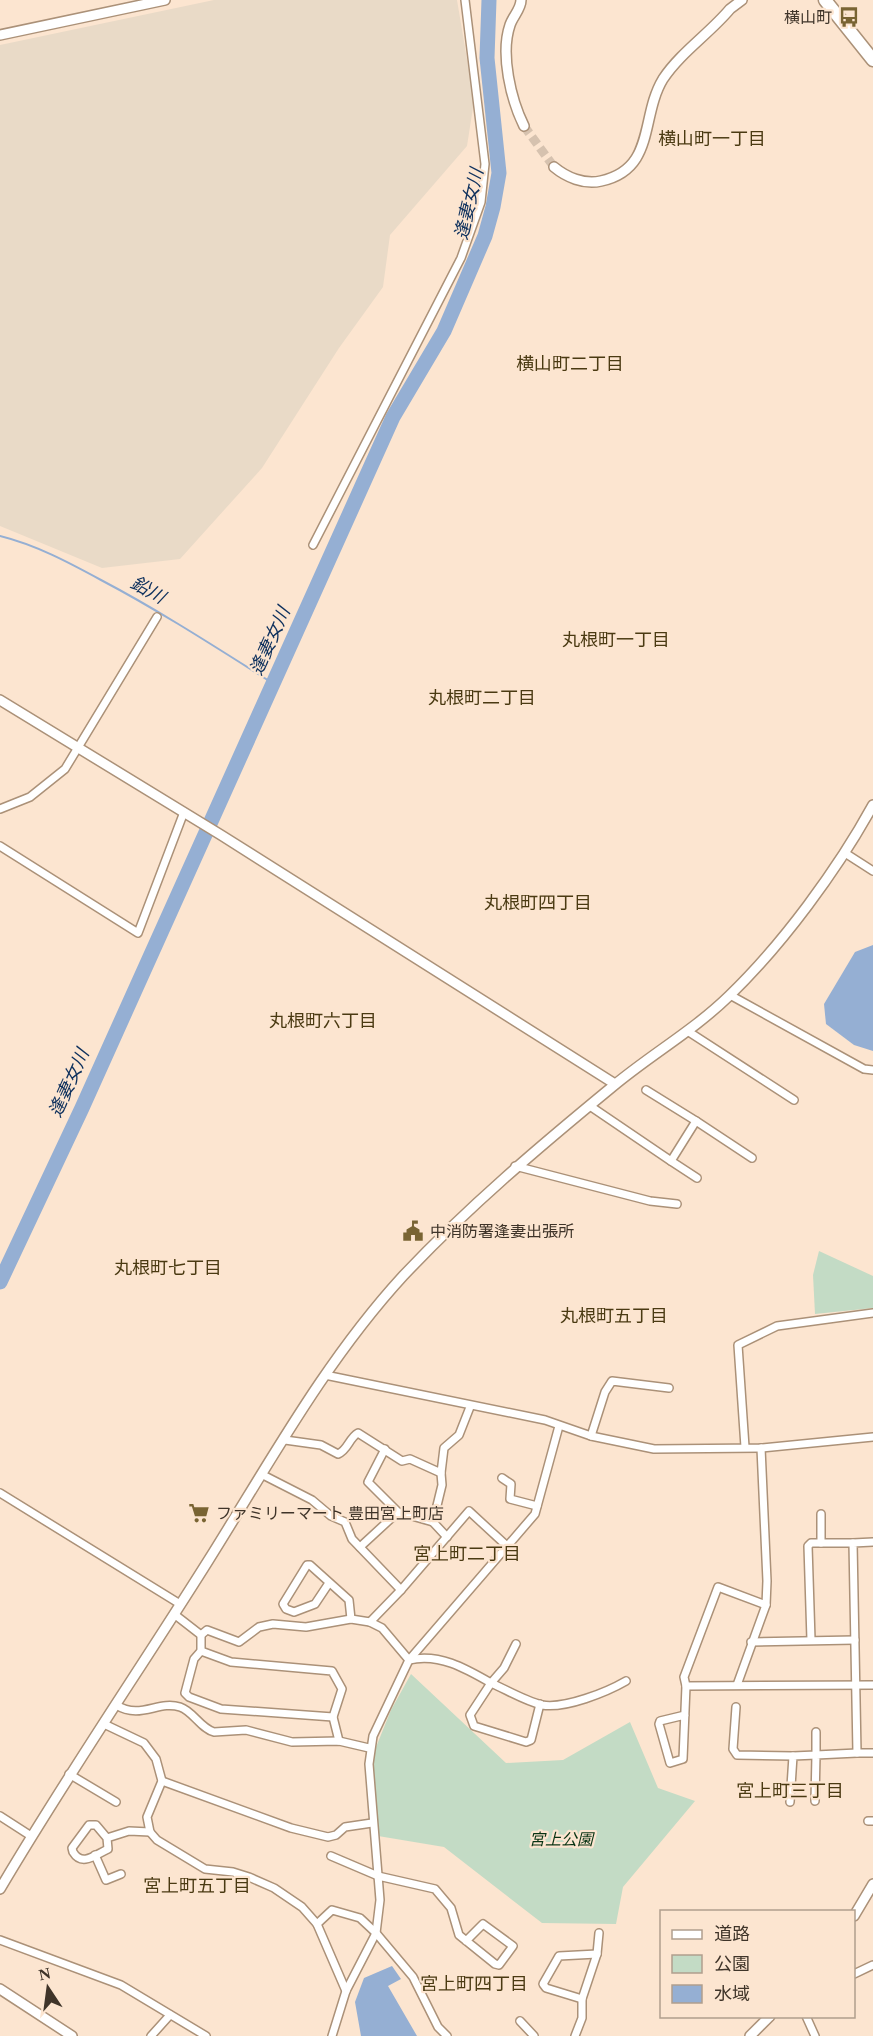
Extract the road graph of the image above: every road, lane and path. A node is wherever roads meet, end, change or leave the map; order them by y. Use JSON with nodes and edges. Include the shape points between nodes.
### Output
{"nodes":[{"id":1,"x":165,"y":0,"type":"edge"},
{"id":2,"x":465,"y":0,"type":"edge"},
{"id":3,"x":521,"y":0,"type":"edge"},
{"id":4,"x":742,"y":0,"type":"edge"},
{"id":5,"x":825,"y":0,"type":"edge"},
{"id":6,"x":0,"y":35,"type":"edge"},
{"id":7,"x":873,"y":60,"type":"edge"},
{"id":8,"x":524,"y":126,"type":"tunnel mouth"},
{"id":9,"x":554,"y":167,"type":"tunnel mouth"},
{"id":10,"x":313,"y":545,"type":"dead end"},
{"id":11,"x":157,"y":617,"type":"dead end"},
{"id":12,"x":0,"y":700,"type":"edge"},
{"id":13,"x":79,"y":748,"type":"junction"},
{"id":14,"x":873,"y":805,"type":"edge"},
{"id":15,"x":0,"y":810,"type":"edge"},
{"id":16,"x":188,"y":815,"type":"junction"},
{"id":17,"x":0,"y":846,"type":"edge"},
{"id":18,"x":845,"y":853,"type":"junction"},
{"id":19,"x":873,"y":872,"type":"edge"},
{"id":20,"x":730,"y":995,"type":"junction"},
{"id":21,"x":689,"y":1032,"type":"junction"},
{"id":22,"x":873,"y":1070,"type":"edge"},
{"id":23,"x":615,"y":1084,"type":"junction"},
{"id":24,"x":646,"y":1090,"type":"dead end"},
{"id":25,"x":794,"y":1100,"type":"dead end"},
{"id":26,"x":590,"y":1106,"type":"junction"},
{"id":27,"x":696,"y":1121,"type":"junction"},
{"id":28,"x":753,"y":1158,"type":"dead end"},
{"id":29,"x":671,"y":1161,"type":"junction"},
{"id":30,"x":515,"y":1166,"type":"junction"},
{"id":31,"x":698,"y":1178,"type":"dead end"},
{"id":32,"x":677,"y":1204,"type":"dead end"},
{"id":33,"x":873,"y":1312,"type":"edge"},
{"id":34,"x":325,"y":1375,"type":"junction"},
{"id":35,"x":669,"y":1388,"type":"dead end"},
{"id":36,"x":470,"y":1407,"type":"junction"},
{"id":37,"x":559,"y":1426,"type":"junction"},
{"id":38,"x":591,"y":1436,"type":"junction"},
{"id":39,"x":873,"y":1437,"type":"edge"},
{"id":40,"x":285,"y":1440,"type":"junction"},
{"id":41,"x":745,"y":1447,"type":"junction"},
{"id":42,"x":762,"y":1448,"type":"junction"},
{"id":43,"x":385,"y":1449,"type":"junction"},
{"id":44,"x":441,"y":1473,"type":"junction"},
{"id":45,"x":263,"y":1474,"type":"junction"},
{"id":46,"x":502,"y":1478,"type":"dead end"},
{"id":47,"x":0,"y":1493,"type":"edge"},
{"id":48,"x":537,"y":1506,"type":"junction"},
{"id":49,"x":398,"y":1512,"type":"junction"},
{"id":50,"x":821,"y":1514,"type":"dead end"},
{"id":51,"x":433,"y":1522,"type":"junction"},
{"id":52,"x":447,"y":1536,"type":"junction"},
{"id":53,"x":853,"y":1542,"type":"junction"},
{"id":54,"x":873,"y":1542,"type":"edge"},
{"id":55,"x":821,"y":1543,"type":"junction"},
{"id":56,"x":508,"y":1546,"type":"junction"},
{"id":57,"x":360,"y":1547,"type":"junction"},
{"id":58,"x":329,"y":1583,"type":"dead end"},
{"id":59,"x":401,"y":1590,"type":"junction"},
{"id":60,"x":180,"y":1604,"type":"junction"},
{"id":61,"x":766,"y":1605,"type":"junction"},
{"id":62,"x":174,"y":1614,"type":"junction"},
{"id":63,"x":351,"y":1618,"type":"junction"},
{"id":64,"x":370,"y":1622,"type":"junction"},
{"id":65,"x":201,"y":1635,"type":"junction"},
{"id":66,"x":811,"y":1640,"type":"junction"},
{"id":67,"x":855,"y":1640,"type":"junction"},
{"id":68,"x":752,"y":1642,"type":"junction"},
{"id":69,"x":516,"y":1644,"type":"dead end"},
{"id":70,"x":201,"y":1651,"type":"junction"},
{"id":71,"x":409,"y":1660,"type":"junction"},
{"id":72,"x":626,"y":1681,"type":"dead end"},
{"id":73,"x":491,"y":1683,"type":"junction"},
{"id":74,"x":737,"y":1685,"type":"junction"},
{"id":75,"x":857,"y":1685,"type":"junction"},
{"id":76,"x":873,"y":1685,"type":"edge"},
{"id":77,"x":686,"y":1686,"type":"junction"},
{"id":78,"x":540,"y":1704,"type":"junction"},
{"id":79,"x":116,"y":1705,"type":"junction"},
{"id":80,"x":736,"y":1707,"type":"dead end"},
{"id":81,"x":685,"y":1715,"type":"junction"},
{"id":82,"x":333,"y":1717,"type":"junction"},
{"id":83,"x":104,"y":1724,"type":"junction"},
{"id":84,"x":816,"y":1732,"type":"dead end"},
{"id":85,"x":339,"y":1741,"type":"junction"},
{"id":86,"x":369,"y":1748,"type":"junction"},
{"id":87,"x":857,"y":1753,"type":"junction"},
{"id":88,"x":873,"y":1753,"type":"edge"},
{"id":89,"x":816,"y":1755,"type":"junction"},
{"id":90,"x":793,"y":1756,"type":"junction"},
{"id":91,"x":69,"y":1774,"type":"junction"},
{"id":92,"x":162,"y":1781,"type":"junction"},
{"id":93,"x":815,"y":1801,"type":"dead end"},
{"id":94,"x":116,"y":1802,"type":"dead end"},
{"id":95,"x":790,"y":1802,"type":"dead end"},
{"id":96,"x":0,"y":1816,"type":"edge"},
{"id":97,"x":372,"y":1823,"type":"junction"},
{"id":98,"x":150,"y":1832,"type":"junction"},
{"id":99,"x":31,"y":1836,"type":"junction"},
{"id":100,"x":107,"y":1839,"type":"junction"},
{"id":101,"x":95,"y":1855,"type":"junction"},
{"id":102,"x":331,"y":1856,"type":"dead end"},
{"id":103,"x":121,"y":1874,"type":"dead end"},
{"id":104,"x":378,"y":1876,"type":"junction"},
{"id":105,"x":873,"y":1884,"type":"edge"},
{"id":106,"x":0,"y":1889,"type":"edge"},
{"id":107,"x":855,"y":1914,"type":"edge"},
{"id":108,"x":316,"y":1924,"type":"junction"},
{"id":109,"x":376,"y":1933,"type":"junction"},
{"id":110,"x":599,"y":1933,"type":"dead end"},
{"id":111,"x":0,"y":1940,"type":"edge"},
{"id":112,"x":466,"y":1941,"type":"junction"},
{"id":113,"x":597,"y":1954,"type":"junction"},
{"id":114,"x":873,"y":1965,"type":"edge"},
{"id":115,"x":855,"y":1974,"type":"edge"},
{"id":116,"x":0,"y":1989,"type":"edge"},
{"id":117,"x":346,"y":1991,"type":"junction"},
{"id":118,"x":582,"y":1999,"type":"junction"},
{"id":119,"x":170,"y":2015,"type":"junction"},
{"id":120,"x":768,"y":2018,"type":"edge"},
{"id":121,"x":807,"y":2018,"type":"edge"},
{"id":122,"x":520,"y":2021,"type":"dead end"},
{"id":123,"x":72,"y":2036,"type":"edge"},
{"id":124,"x":151,"y":2036,"type":"edge"},
{"id":125,"x":206,"y":2036,"type":"edge"},
{"id":126,"x":332,"y":2036,"type":"edge"},
{"id":127,"x":447,"y":2036,"type":"edge"},
{"id":128,"x":534,"y":2036,"type":"edge"},
{"id":129,"x":575,"y":2036,"type":"edge"},
{"id":130,"x":750,"y":2036,"type":"edge"},
{"id":131,"x":815,"y":2036,"type":"edge"}],
"edges":[{"from":1,"to":6,"type":"street"},
{"from":2,"to":10,"type":"street","via":[[485,164],[481,202],[461,258]]},
{"from":3,"to":8,"type":"street","via":[[510,25],[508,71],[513,105]]},
{"from":4,"to":9,"type":"street","via":[[663,80],[648,117],[640,152],[625,172],[596,182],[564,176]]},
{"from":5,"to":7,"type":"highway"},
{"from":11,"to":13,"type":"street"},
{"from":12,"to":13,"type":"street"},
{"from":13,"to":15,"type":"street","via":[[48,785]]},
{"from":13,"to":16,"type":"street"},
{"from":14,"to":18,"type":"street"},
{"from":16,"to":17,"type":"street","via":[[138,933]]},
{"from":16,"to":23,"type":"street"},
{"from":18,"to":19,"type":"street"},
{"from":18,"to":20,"type":"street","via":[[803,910]]},
{"from":20,"to":21,"type":"street"},
{"from":20,"to":22,"type":"street","via":[[864,1069]]},
{"from":21,"to":23,"type":"street"},
{"from":21,"to":25,"type":"street"},
{"from":23,"to":26,"type":"street"},
{"from":24,"to":27,"type":"street"},
{"from":26,"to":29,"type":"street"},
{"from":26,"to":30,"type":"street"},
{"from":27,"to":28,"type":"street"},
{"from":27,"to":29,"type":"street"},
{"from":29,"to":31,"type":"street"},
{"from":30,"to":32,"type":"street","via":[[650,1201]]},
{"from":30,"to":34,"type":"street","via":[[401,1279],[366,1318]]},
{"from":33,"to":41,"type":"street","via":[[777,1326],[738,1345]]},
{"from":34,"to":36,"type":"street"},
{"from":34,"to":40,"type":"street"},
{"from":35,"to":38,"type":"street","via":[[612,1381]]},
{"from":36,"to":37,"type":"street"},
{"from":36,"to":44,"type":"street","via":[[459,1435],[444,1448]]},
{"from":37,"to":38,"type":"street"},
{"from":37,"to":48,"type":"street"},
{"from":38,"to":41,"type":"street","via":[[654,1449]]},
{"from":39,"to":42,"type":"street"},
{"from":40,"to":43,"type":"street","via":[[321,1445],[338,1454],[358,1433]]},
{"from":40,"to":45,"type":"street"},
{"from":41,"to":42,"type":"street"},
{"from":42,"to":61,"type":"street"},
{"from":43,"to":44,"type":"street","via":[[402,1461],[410,1459]]},
{"from":43,"to":49,"type":"street","via":[[368,1482]]},
{"from":44,"to":51,"type":"street"},
{"from":45,"to":57,"type":"street","via":[[345,1522]]},
{"from":45,"to":60,"type":"street"},
{"from":46,"to":48,"type":"street","via":[[511,1484],[510,1498]]},
{"from":47,"to":60,"type":"street"},
{"from":48,"to":56,"type":"street","via":[[535,1514]]},
{"from":49,"to":51,"type":"street"},
{"from":49,"to":57,"type":"street"},
{"from":50,"to":55,"type":"street"},
{"from":51,"to":52,"type":"street"},
{"from":52,"to":56,"type":"street","via":[[469,1511]]},
{"from":52,"to":59,"type":"street"},
{"from":53,"to":54,"type":"street"},
{"from":53,"to":55,"type":"street"},
{"from":53,"to":67,"type":"street"},
{"from":55,"to":66,"type":"street","via":[[811,1543],[808,1549]]},
{"from":56,"to":71,"type":"street"},
{"from":57,"to":59,"type":"street"},
{"from":58,"to":63,"type":"street","via":[[315,1604],[294,1612],[283,1604],[310,1565],[349,1600]]},
{"from":59,"to":64,"type":"street"},
{"from":60,"to":62,"type":"street"},
{"from":61,"to":68,"type":"street"},
{"from":61,"to":77,"type":"street","via":[[718,1587],[684,1677]]},
{"from":62,"to":65,"type":"street"},
{"from":62,"to":79,"type":"street"},
{"from":63,"to":64,"type":"street"},
{"from":63,"to":65,"type":"street","via":[[306,1627],[273,1624],[260,1627],[239,1642],[207,1630]]},
{"from":64,"to":71,"type":"street","via":[[382,1628]]},
{"from":65,"to":70,"type":"street"},
{"from":66,"to":67,"type":"street"},
{"from":66,"to":68,"type":"street"},
{"from":67,"to":75,"type":"street"},
{"from":68,"to":74,"type":"street"},
{"from":69,"to":73,"type":"street"},
{"from":70,"to":82,"type":"street","via":[[231,1662],[330,1670],[342,1689]]},
{"from":70,"to":82,"type":"street","via":[[184,1687],[189,1696],[221,1709]]},
{"from":71,"to":73,"type":"street","via":[[424,1656],[456,1663]]},
{"from":71,"to":86,"type":"street"},
{"from":72,"to":78,"type":"street","via":[[582,1699],[552,1706]]},
{"from":73,"to":78,"type":"street"},
{"from":73,"to":78,"type":"street","via":[[470,1715],[474,1726],[526,1742],[531,1740]]},
{"from":74,"to":75,"type":"street"},
{"from":74,"to":77,"type":"street"},
{"from":75,"to":76,"type":"street"},
{"from":75,"to":87,"type":"street"},
{"from":77,"to":81,"type":"street"},
{"from":79,"to":83,"type":"street"},
{"from":79,"to":85,"type":"street","via":[[135,1712],[176,1706],[214,1732],[246,1730],[305,1743]]},
{"from":80,"to":90,"type":"street","via":[[733,1749],[737,1755]]},
{"from":81,"to":81,"type":"street","via":[[683,1759],[670,1763],[659,1724]]},
{"from":82,"to":85,"type":"street"},
{"from":83,"to":91,"type":"street"},
{"from":83,"to":92,"type":"street","via":[[148,1745],[159,1765]]},
{"from":84,"to":89,"type":"street"},
{"from":85,"to":86,"type":"street"},
{"from":86,"to":97,"type":"street"},
{"from":87,"to":88,"type":"street"},
{"from":87,"to":89,"type":"street"},
{"from":89,"to":90,"type":"street"},
{"from":89,"to":93,"type":"street"},
{"from":90,"to":95,"type":"street"},
{"from":91,"to":94,"type":"street"},
{"from":91,"to":99,"type":"street"},
{"from":92,"to":97,"type":"street","via":[[291,1828],[328,1837],[345,1827]]},
{"from":92,"to":98,"type":"street","via":[[147,1818]]},
{"from":96,"to":99,"type":"street"},
{"from":97,"to":104,"type":"street"},
{"from":98,"to":100,"type":"street","via":[[129,1831]]},
{"from":98,"to":108,"type":"street","via":[[205,1869],[233,1872],[282,1893],[302,1907]]},
{"from":99,"to":106,"type":"street"},
{"from":100,"to":101,"type":"street","via":[[108,1850]]},
{"from":100,"to":101,"type":"street","via":[[96,1825],[89,1825],[72,1848],[82,1860]]},
{"from":101,"to":103,"type":"street","via":[[106,1880]]},
{"from":102,"to":104,"type":"street"},
{"from":104,"to":109,"type":"street"},
{"from":104,"to":112,"type":"street","via":[[435,1889],[448,1903],[457,1932]]},
{"from":105,"to":107,"type":"street"},
{"from":108,"to":109,"type":"street","via":[[336,1910],[360,1918]]},
{"from":108,"to":117,"type":"street"},
{"from":109,"to":117,"type":"street"},
{"from":109,"to":127,"type":"street","via":[[413,1977],[438,2027]]},
{"from":110,"to":113,"type":"street"},
{"from":111,"to":119,"type":"street","via":[[121,1985]]},
{"from":112,"to":112,"type":"street","via":[[483,1924],[513,1946],[499,1965]]},
{"from":113,"to":118,"type":"street"},
{"from":113,"to":118,"type":"street","via":[[560,1956],[543,1984]]},
{"from":114,"to":115,"type":"street"},
{"from":116,"to":123,"type":"street"},
{"from":117,"to":126,"type":"street"},
{"from":118,"to":129,"type":"street","via":[[582,2018]]},
{"from":119,"to":124,"type":"street"},
{"from":119,"to":125,"type":"street"},
{"from":120,"to":130,"type":"street"},
{"from":121,"to":131,"type":"street"},
{"from":122,"to":128,"type":"street"}]}
